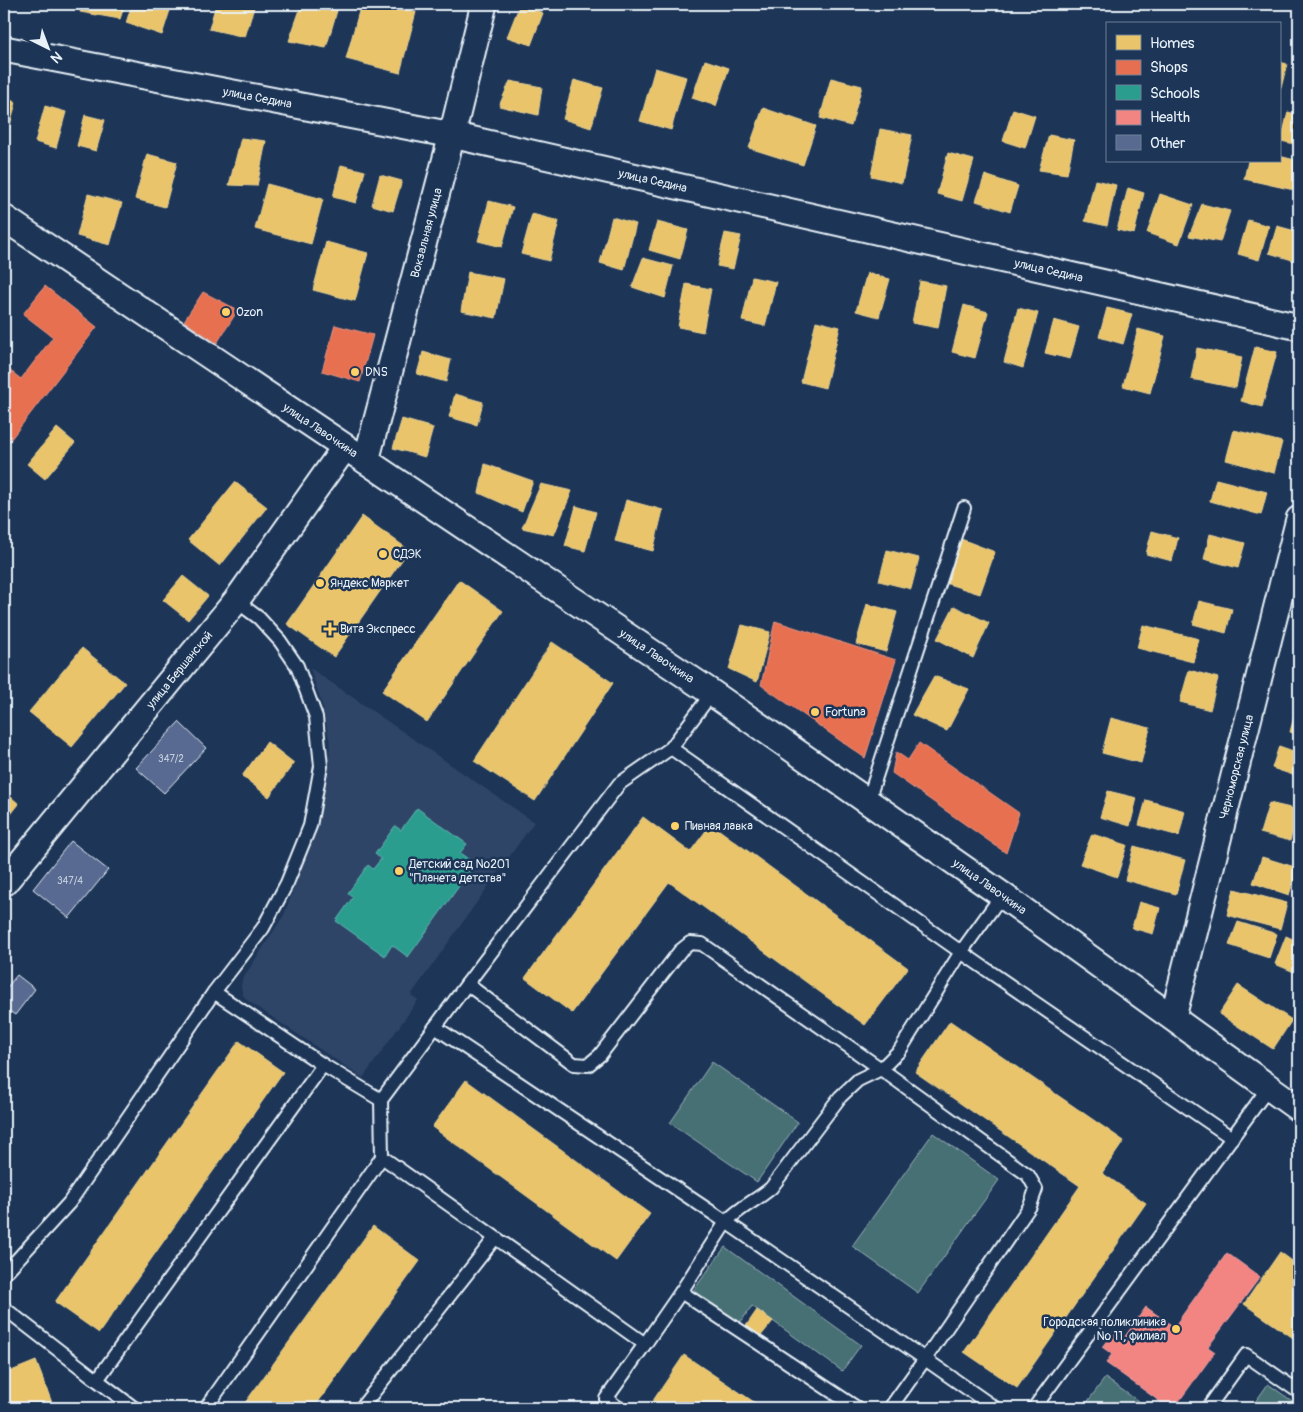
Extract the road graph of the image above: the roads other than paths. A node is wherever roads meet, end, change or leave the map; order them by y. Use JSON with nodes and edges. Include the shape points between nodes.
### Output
{"nodes":[{"id":1,"x":484,"y":4,"type":"edge"},
{"id":2,"x":4,"y":49,"type":"edge"},
{"id":3,"x":452,"y":135,"type":"junction"},
{"id":4,"x":4,"y":218,"type":"edge"},
{"id":5,"x":1299,"y":327,"type":"edge"},
{"id":6,"x":345,"y":448,"type":"junction"},
{"id":7,"x":366,"y":461,"type":"junction"},
{"id":8,"x":964,"y":508,"type":"dead end"},
{"id":9,"x":1299,"y":519,"type":"edge"},
{"id":10,"x":236,"y":601,"type":"junction"},
{"id":11,"x":712,"y":693,"type":"junction"},
{"id":12,"x":671,"y":748,"type":"junction"},
{"id":13,"x":868,"y":801,"type":"junction"},
{"id":14,"x":4,"y":883,"type":"edge"},
{"id":15,"x":1002,"y":895,"type":"junction"},
{"id":16,"x":961,"y":952,"type":"junction"},
{"id":17,"x":467,"y":984,"type":"junction"},
{"id":18,"x":214,"y":992,"type":"junction"},
{"id":19,"x":1173,"y":1017,"type":"junction"},
{"id":20,"x":435,"y":1027,"type":"junction"},
{"id":21,"x":323,"y":1065,"type":"junction"},
{"id":22,"x":881,"y":1069,"type":"junction"},
{"id":23,"x":1269,"y":1087,"type":"junction"},
{"id":24,"x":381,"y":1100,"type":"junction"},
{"id":25,"x":1299,"y":1109,"type":"edge"},
{"id":26,"x":1232,"y":1138,"type":"junction"},
{"id":27,"x":382,"y":1157,"type":"junction"},
{"id":28,"x":726,"y":1222,"type":"junction"},
{"id":29,"x":495,"y":1238,"type":"junction"},
{"id":30,"x":4,"y":1274,"type":"edge"},
{"id":31,"x":681,"y":1292,"type":"junction"},
{"id":32,"x":4,"y":1308,"type":"edge"},
{"id":33,"x":645,"y":1344,"type":"junction"},
{"id":34,"x":925,"y":1359,"type":"junction"},
{"id":35,"x":97,"y":1380,"type":"junction"},
{"id":36,"x":1299,"y":1392,"type":"edge"},
{"id":37,"x":603,"y":1404,"type":"edge"},
{"id":38,"x":134,"y":1408,"type":"edge"},
{"id":39,"x":206,"y":1408,"type":"edge"},
{"id":40,"x":361,"y":1408,"type":"edge"},
{"id":41,"x":619,"y":1408,"type":"edge"},
{"id":42,"x":857,"y":1408,"type":"edge"},
{"id":43,"x":890,"y":1408,"type":"edge"},
{"id":44,"x":995,"y":1408,"type":"edge"},
{"id":45,"x":1034,"y":1408,"type":"edge"},
{"id":46,"x":1208,"y":1408,"type":"edge"}],
"edges":[{"from":1,"to":3,"type":"street","name":"Вокзальная улица"},
{"from":2,"to":3,"type":"street","name":"улица Седина"},
{"from":3,"to":5,"type":"street","name":"улица Седина"},
{"from":3,"to":7,"type":"street","name":"Вокзальная улица"},
{"from":4,"to":6,"type":"street","name":"улица Лавочкина"},
{"from":6,"to":7,"type":"street","name":"улица Лавочкина"},
{"from":6,"to":10,"type":"street","name":"улица Бершанской"},
{"from":7,"to":11,"type":"street","name":"улица Лавочкина"},
{"from":8,"to":13,"type":"lane"},
{"from":9,"to":19,"type":"street","name":"Черноморская улица"},
{"from":10,"to":14,"type":"street","name":"улица Бершанской"},
{"from":10,"to":18,"type":"lane","via":[[259,618],[297,666],[316,717],[321,766],[310,826],[287,883],[263,928]]},
{"from":11,"to":12,"type":"lane"},
{"from":11,"to":13,"type":"street","name":"улица Лавочкина"},
{"from":12,"to":16,"type":"lane"},
{"from":12,"to":17,"type":"lane","via":[[618,784]]},
{"from":13,"to":15,"type":"street","name":"улица Лавочкина"},
{"from":15,"to":16,"type":"lane"},
{"from":15,"to":19,"type":"street","name":"улица Лавочкина"},
{"from":16,"to":22,"type":"lane","via":[[900,1050]]},
{"from":16,"to":26,"type":"lane"},
{"from":17,"to":20,"type":"lane"},
{"from":17,"to":22,"type":"lane","via":[[574,1064],[588,1065],[600,1056],[680,951],[690,943],[702,944]]},
{"from":18,"to":21,"type":"lane"},
{"from":18,"to":30,"type":"lane","via":[[68,1203]]},
{"from":19,"to":23,"type":"street","name":"улица Лавочкина"},
{"from":20,"to":24,"type":"lane"},
{"from":20,"to":28,"type":"lane"},
{"from":21,"to":24,"type":"lane"},
{"from":21,"to":35,"type":"lane"},
{"from":22,"to":28,"type":"lane","via":[[858,1080],[840,1097],[771,1188],[738,1209]]},
{"from":22,"to":34,"type":"lane","via":[[1028,1175],[1036,1189],[1030,1206]]},
{"from":23,"to":25,"type":"street","name":"улица Лавочкина"},
{"from":23,"to":26,"type":"lane"},
{"from":24,"to":27,"type":"lane"},
{"from":26,"to":45,"type":"lane"},
{"from":27,"to":29,"type":"lane"},
{"from":27,"to":39,"type":"lane"},
{"from":28,"to":31,"type":"lane"},
{"from":28,"to":34,"type":"lane"},
{"from":29,"to":33,"type":"lane"},
{"from":29,"to":40,"type":"lane"},
{"from":31,"to":33,"type":"lane"},
{"from":31,"to":42,"type":"lane"},
{"from":32,"to":35,"type":"lane"},
{"from":33,"to":37,"type":"lane"},
{"from":34,"to":43,"type":"lane"},
{"from":34,"to":44,"type":"lane"},
{"from":35,"to":38,"type":"lane"},
{"from":36,"to":46,"type":"lane","via":[[1246,1355]]},
{"from":37,"to":41,"type":"lane"}]}
